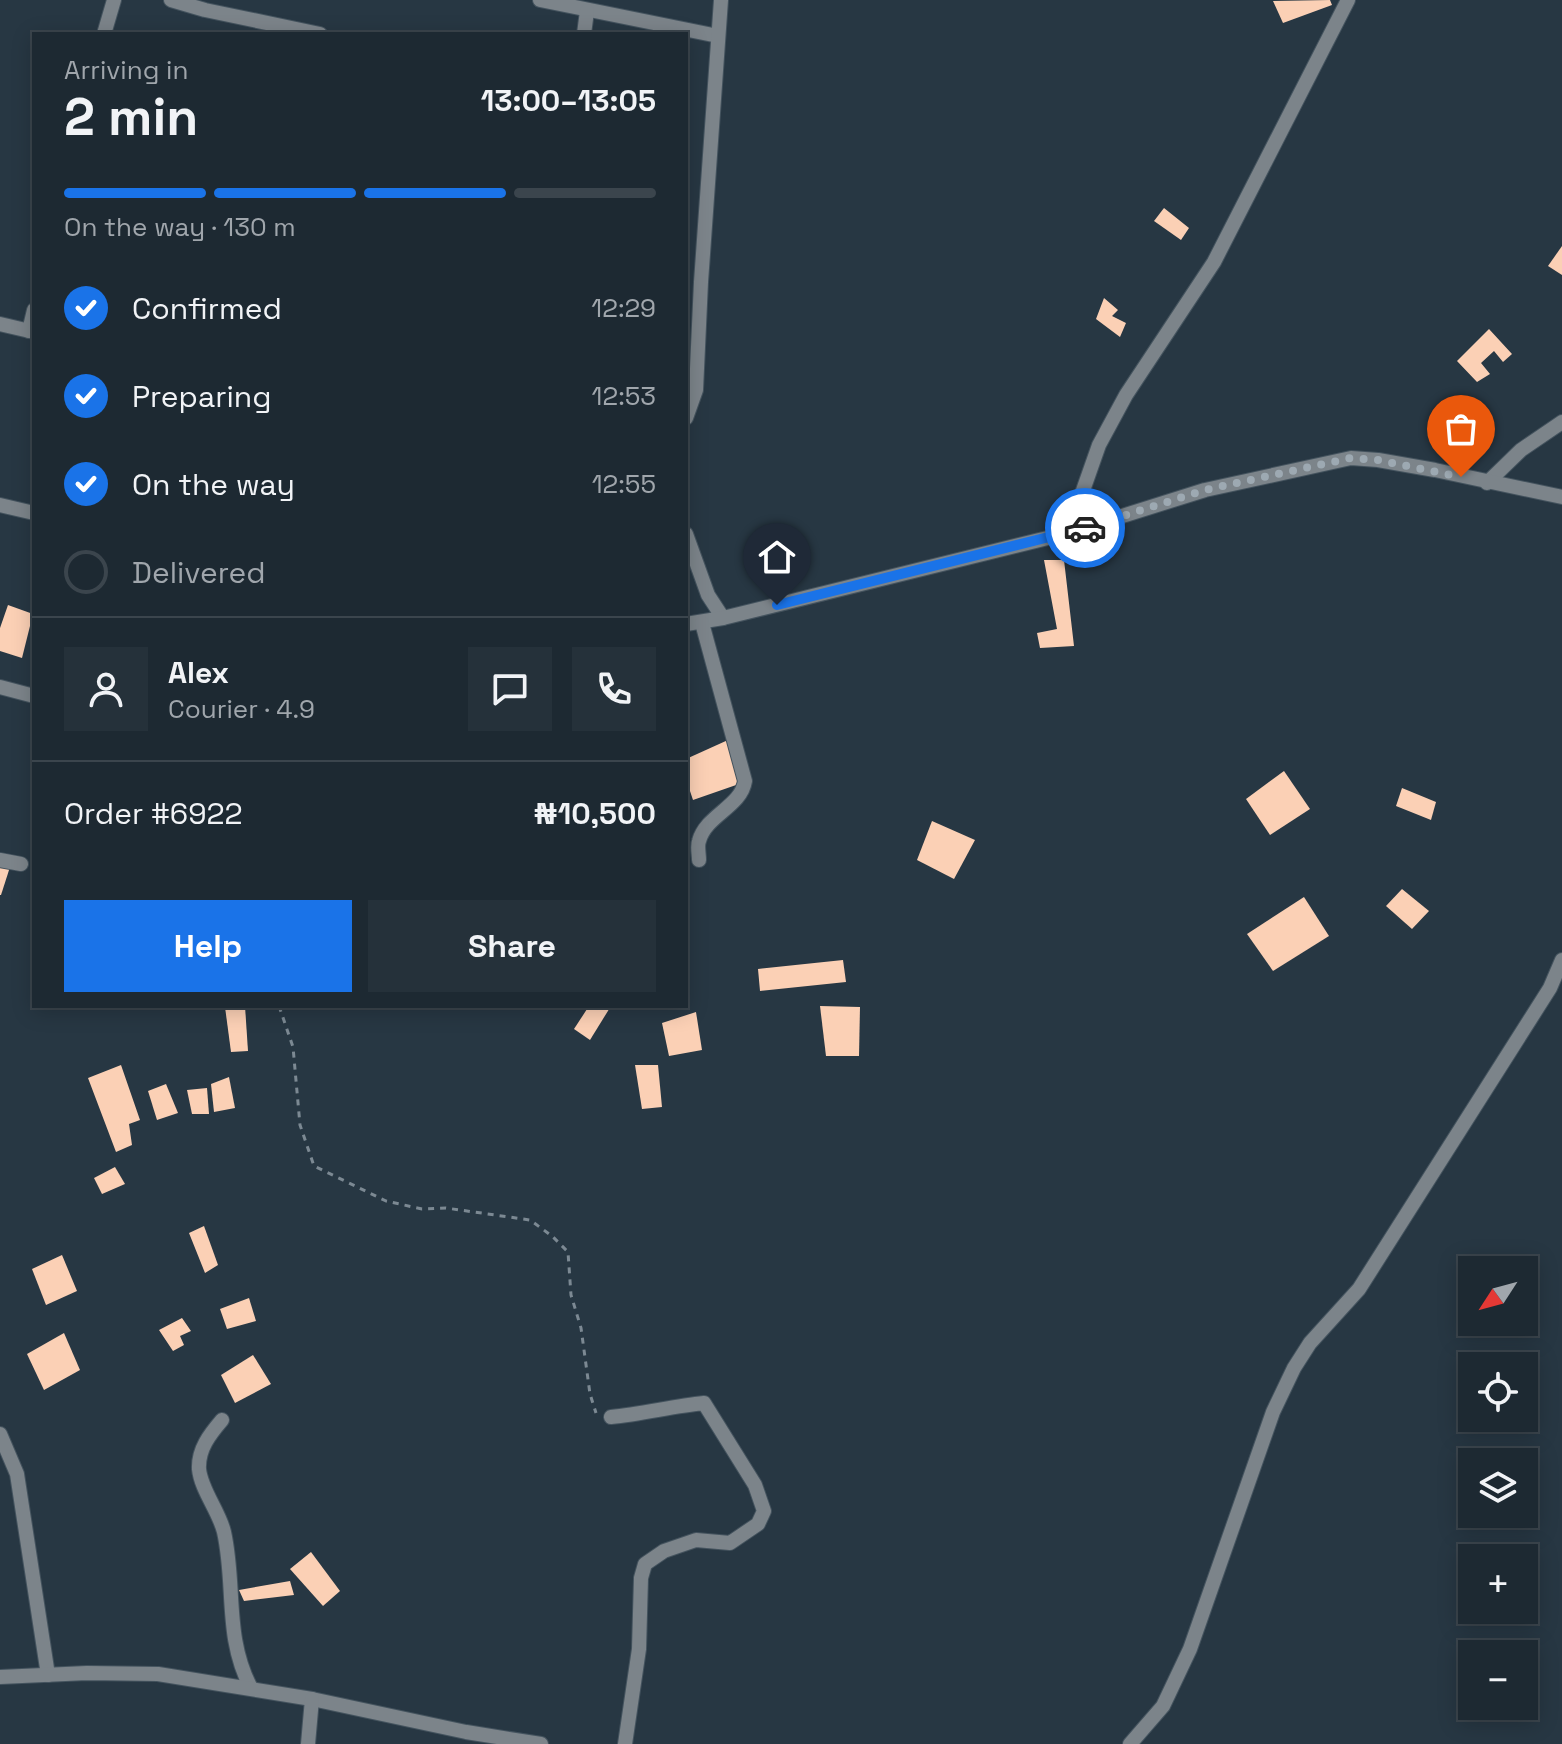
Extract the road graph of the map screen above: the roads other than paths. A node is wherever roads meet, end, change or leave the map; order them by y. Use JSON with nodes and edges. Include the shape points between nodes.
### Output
{"nodes":[{"id":1,"x":114,"y":0,"type":"edge"},
{"id":2,"x":171,"y":0,"type":"edge"},
{"id":3,"x":540,"y":0,"type":"edge"},
{"id":4,"x":721,"y":0,"type":"edge"},
{"id":5,"x":1348,"y":0,"type":"edge"},
{"id":6,"x":587,"y":11,"type":"junction"},
{"id":7,"x":105,"y":32,"type":"edge"},
{"id":8,"x":310,"y":32,"type":"edge"},
{"id":9,"x":584,"y":32,"type":"edge"},
{"id":10,"x":718,"y":36,"type":"junction"},
{"id":11,"x":0,"y":324,"type":"edge"},
{"id":12,"x":32,"y":332,"type":"edge"},
{"id":13,"x":688,"y":412,"type":"edge"},
{"id":14,"x":1562,"y":422,"type":"edge"},
{"id":15,"x":1487,"y":483,"type":"junction"},
{"id":16,"x":1562,"y":497,"type":"edge"},
{"id":17,"x":0,"y":505,"type":"edge"},
{"id":18,"x":32,"y":513,"type":"edge"},
{"id":19,"x":1068,"y":533,"type":"junction"},
{"id":20,"x":688,"y":540,"type":"edge"},
{"id":21,"x":723,"y":618,"type":"junction"},
{"id":22,"x":702,"y":623,"type":"junction"},
{"id":23,"x":688,"y":624,"type":"edge"},
{"id":24,"x":0,"y":687,"type":"edge"},
{"id":25,"x":32,"y":695,"type":"edge"},
{"id":26,"x":0,"y":860,"type":"edge"},
{"id":27,"x":699,"y":860,"type":"dead end"},
{"id":28,"x":21,"y":864,"type":"dead end"},
{"id":29,"x":1562,"y":960,"type":"edge"},
{"id":30,"x":611,"y":1417,"type":"road end"},
{"id":31,"x":222,"y":1420,"type":"dead end"},
{"id":32,"x":0,"y":1434,"type":"edge"},
{"id":33,"x":48,"y":1675,"type":"junction"},
{"id":34,"x":0,"y":1677,"type":"edge"},
{"id":35,"x":251,"y":1688,"type":"junction"},
{"id":36,"x":312,"y":1699,"type":"junction"},
{"id":37,"x":308,"y":1744,"type":"edge"},
{"id":38,"x":541,"y":1744,"type":"edge"},
{"id":39,"x":625,"y":1744,"type":"edge"},
{"id":40,"x":1130,"y":1744,"type":"edge"}],
"edges":[{"from":1,"to":7,"type":"street"},
{"from":2,"to":8,"type":"street"},
{"from":3,"to":6,"type":"street"},
{"from":4,"to":10,"type":"street"},
{"from":5,"to":19,"type":"street","via":[[1214,262],[1099,445]]},
{"from":6,"to":9,"type":"street"},
{"from":6,"to":10,"type":"street"},
{"from":10,"to":13,"type":"street","via":[[696,390]]},
{"from":11,"to":12,"type":"street"},
{"from":14,"to":15,"type":"street","via":[[1521,450]]},
{"from":15,"to":16,"type":"street"},
{"from":15,"to":19,"type":"street","via":[[1351,458],[1205,490]]},
{"from":17,"to":18,"type":"street"},
{"from":19,"to":21,"type":"street"},
{"from":20,"to":21,"type":"street","via":[[708,595]]},
{"from":21,"to":22,"type":"street"},
{"from":22,"to":23,"type":"street"},
{"from":22,"to":27,"type":"street","via":[[745,781],[743,793],[706,828],[698,842]]},
{"from":24,"to":25,"type":"street"},
{"from":26,"to":28,"type":"street"},
{"from":29,"to":40,"type":"street","via":[[1550,988],[1359,1289],[1294,1368],[1273,1412],[1190,1649],[1163,1706]]},
{"from":30,"to":39,"type":"street","via":[[704,1403],[755,1485],[764,1511],[758,1524],[730,1543],[696,1540],[645,1564]]},
{"from":31,"to":35,"type":"street","via":[[207,1438],[199,1470],[223,1530],[235,1650]]},
{"from":32,"to":33,"type":"street","via":[[17,1474]]},
{"from":33,"to":34,"type":"street"},
{"from":33,"to":35,"type":"street","via":[[158,1674]]},
{"from":35,"to":36,"type":"street"},
{"from":36,"to":37,"type":"street"},
{"from":36,"to":38,"type":"street"}]}
